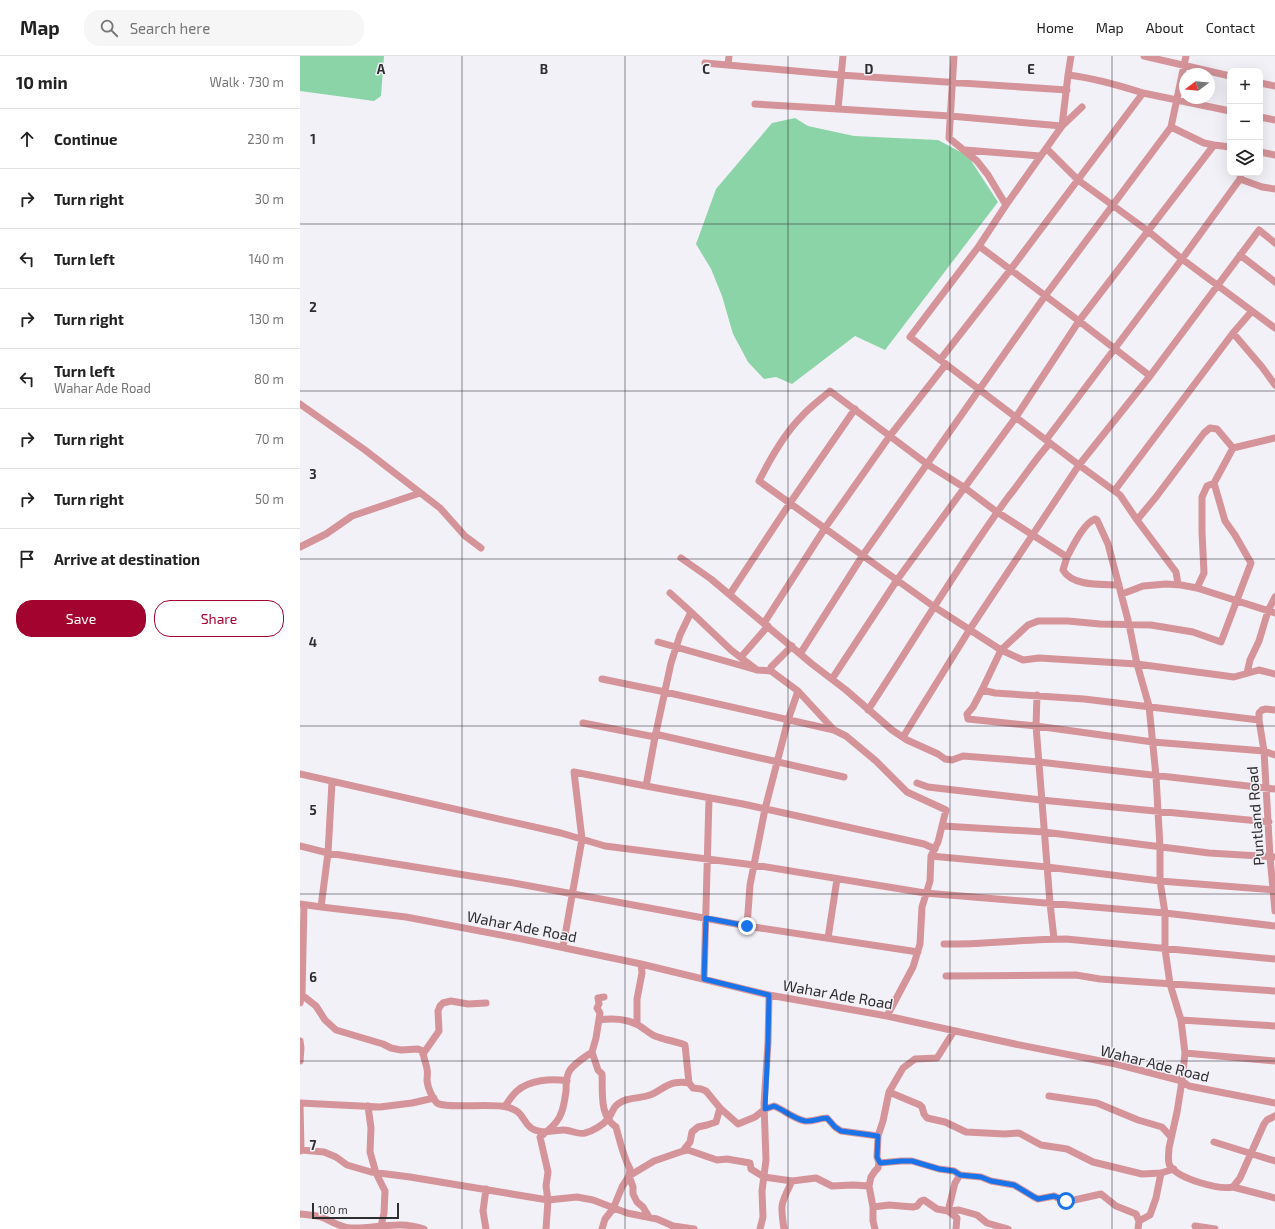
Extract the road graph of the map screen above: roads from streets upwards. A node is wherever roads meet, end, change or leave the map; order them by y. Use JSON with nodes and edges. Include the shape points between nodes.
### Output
{"nodes":[{"id":1,"x":729,"y":56,"type":"edge"},
{"id":2,"x":843,"y":56,"type":"edge"},
{"id":3,"x":954,"y":56,"type":"edge"},
{"id":4,"x":1071,"y":56,"type":"edge"},
{"id":5,"x":1144,"y":56,"type":"edge"},
{"id":6,"x":1186,"y":56,"type":"edge"},
{"id":7,"x":705,"y":63,"type":"dead end"},
{"id":8,"x":728,"y":65,"type":"junction"},
{"id":9,"x":1184,"y":65,"type":"junction"},
{"id":10,"x":840,"y":75,"type":"junction"},
{"id":11,"x":1068,"y":75,"type":"junction"},
{"id":12,"x":1227,"y":75,"type":"edge"},
{"id":13,"x":952,"y":82,"type":"junction"},
{"id":14,"x":1263,"y":84,"type":"edge"},
{"id":15,"x":1275,"y":86,"type":"edge"},
{"id":16,"x":1067,"y":90,"type":"junction"},
{"id":17,"x":1143,"y":93,"type":"junction"},
{"id":18,"x":1176,"y":100,"type":"junction"},
{"id":19,"x":755,"y":104,"type":"dead end"},
{"id":20,"x":1082,"y":107,"type":"dead end"},
{"id":21,"x":838,"y":109,"type":"junction"},
{"id":22,"x":1227,"y":111,"type":"edge"},
{"id":23,"x":950,"y":116,"type":"junction"},
{"id":24,"x":1263,"y":118,"type":"edge"},
{"id":25,"x":1275,"y":120,"type":"edge"},
{"id":26,"x":1062,"y":126,"type":"junction"},
{"id":27,"x":1171,"y":127,"type":"junction"},
{"id":28,"x":1214,"y":145,"type":"junction"},
{"id":29,"x":1227,"y":147,"type":"edge"},
{"id":30,"x":1047,"y":148,"type":"junction"},
{"id":31,"x":965,"y":150,"type":"junction"},
{"id":32,"x":1263,"y":153,"type":"edge"},
{"id":33,"x":1275,"y":155,"type":"edge"},
{"id":34,"x":1040,"y":156,"type":"junction"},
{"id":35,"x":1241,"y":176,"type":"edge"},
{"id":36,"x":1078,"y":180,"type":"junction"},
{"id":37,"x":1275,"y":189,"type":"edge"},
{"id":38,"x":1006,"y":205,"type":"junction"},
{"id":39,"x":1112,"y":205,"type":"junction"},
{"id":40,"x":1148,"y":231,"type":"junction"},
{"id":41,"x":1275,"y":243,"type":"edge"},
{"id":42,"x":979,"y":246,"type":"junction"},
{"id":43,"x":1240,"y":255,"type":"junction"},
{"id":44,"x":1182,"y":259,"type":"junction"},
{"id":45,"x":1010,"y":269,"type":"junction"},
{"id":46,"x":1275,"y":282,"type":"edge"},
{"id":47,"x":1217,"y":286,"type":"junction"},
{"id":48,"x":1045,"y":296,"type":"junction"},
{"id":49,"x":1252,"y":311,"type":"junction"},
{"id":50,"x":1079,"y":321,"type":"junction"},
{"id":51,"x":1275,"y":328,"type":"edge"},
{"id":52,"x":1233,"y":333,"type":"junction"},
{"id":53,"x":1114,"y":349,"type":"junction"},
{"id":54,"x":943,"y":362,"type":"junction"},
{"id":55,"x":1150,"y":376,"type":"junction"},
{"id":56,"x":1275,"y":385,"type":"edge"},
{"id":57,"x":979,"y":390,"type":"junction"},
{"id":58,"x":300,"y":404,"type":"edge"},
{"id":59,"x":855,"y":410,"type":"junction"},
{"id":60,"x":1016,"y":417,"type":"junction"},
{"id":61,"x":889,"y":437,"type":"junction"},
{"id":62,"x":1275,"y":438,"type":"edge"},
{"id":63,"x":1048,"y":442,"type":"junction"},
{"id":64,"x":1233,"y":448,"type":"junction"},
{"id":65,"x":927,"y":464,"type":"junction"},
{"id":66,"x":1078,"y":465,"type":"junction"},
{"id":67,"x":1214,"y":483,"type":"junction"},
{"id":68,"x":965,"y":488,"type":"junction"},
{"id":69,"x":1115,"y":490,"type":"junction"},
{"id":70,"x":420,"y":493,"type":"junction"},
{"id":71,"x":790,"y":503,"type":"junction"},
{"id":72,"x":997,"y":512,"type":"junction"},
{"id":73,"x":1137,"y":520,"type":"junction"},
{"id":74,"x":825,"y":528,"type":"junction"},
{"id":75,"x":1032,"y":534,"type":"junction"},
{"id":76,"x":300,"y":547,"type":"edge"},
{"id":77,"x":481,"y":548,"type":"dead end"},
{"id":78,"x":863,"y":555,"type":"junction"},
{"id":79,"x":1067,"y":557,"type":"junction"},
{"id":80,"x":681,"y":558,"type":"dead end"},
{"id":81,"x":897,"y":580,"type":"junction"},
{"id":82,"x":1178,"y":584,"type":"junction"},
{"id":83,"x":1119,"y":585,"type":"junction"},
{"id":84,"x":1197,"y":588,"type":"junction"},
{"id":85,"x":670,"y":593,"type":"dead end"},
{"id":86,"x":730,"y":594,"type":"junction"},
{"id":87,"x":1122,"y":594,"type":"junction"},
{"id":88,"x":1275,"y":597,"type":"edge"},
{"id":89,"x":1237,"y":601,"type":"junction"},
{"id":90,"x":933,"y":606,"type":"junction"},
{"id":91,"x":691,"y":612,"type":"junction"},
{"id":92,"x":1272,"y":612,"type":"edge"},
{"id":93,"x":766,"y":624,"type":"junction"},
{"id":94,"x":1129,"y":624,"type":"junction"},
{"id":95,"x":970,"y":630,"type":"junction"},
{"id":96,"x":658,"y":642,"type":"dead end"},
{"id":97,"x":792,"y":646,"type":"junction"},
{"id":98,"x":676,"y":647,"type":"junction"},
{"id":99,"x":1002,"y":650,"type":"junction"},
{"id":100,"x":800,"y":654,"type":"junction"},
{"id":101,"x":741,"y":657,"type":"junction"},
{"id":102,"x":1137,"y":664,"type":"junction"},
{"id":103,"x":757,"y":670,"type":"junction"},
{"id":104,"x":771,"y":671,"type":"junction"},
{"id":105,"x":1247,"y":673,"type":"junction"},
{"id":106,"x":1275,"y":674,"type":"edge"},
{"id":107,"x":602,"y":679,"type":"dead end"},
{"id":108,"x":832,"y":679,"type":"junction"},
{"id":109,"x":982,"y":690,"type":"junction"},
{"id":110,"x":798,"y":691,"type":"junction"},
{"id":111,"x":665,"y":692,"type":"junction"},
{"id":112,"x":1037,"y":695,"type":"junction"},
{"id":113,"x":1149,"y":706,"type":"junction"},
{"id":114,"x":868,"y":710,"type":"junction"},
{"id":115,"x":1275,"y":710,"type":"edge"},
{"id":116,"x":788,"y":720,"type":"junction"},
{"id":117,"x":1259,"y":720,"type":"junction"},
{"id":118,"x":583,"y":723,"type":"dead end"},
{"id":119,"x":1036,"y":726,"type":"junction"},
{"id":120,"x":834,"y":730,"type":"junction"},
{"id":121,"x":655,"y":736,"type":"junction"},
{"id":122,"x":903,"y":737,"type":"junction"},
{"id":123,"x":1153,"y":742,"type":"junction"},
{"id":124,"x":1264,"y":751,"type":"junction"},
{"id":125,"x":1275,"y":755,"type":"edge"},
{"id":126,"x":778,"y":762,"type":"junction"},
{"id":127,"x":1039,"y":762,"type":"junction"},
{"id":128,"x":300,"y":774,"type":"edge"},
{"id":129,"x":1156,"y":776,"type":"junction"},
{"id":130,"x":844,"y":777,"type":"dead end"},
{"id":131,"x":332,"y":782,"type":"junction"},
{"id":132,"x":917,"y":784,"type":"dead end"},
{"id":133,"x":646,"y":786,"type":"junction"},
{"id":134,"x":1267,"y":789,"type":"junction"},
{"id":135,"x":1275,"y":789,"type":"edge"},
{"id":136,"x":709,"y":798,"type":"junction"},
{"id":137,"x":1041,"y":800,"type":"junction"},
{"id":138,"x":765,"y":809,"type":"junction"},
{"id":139,"x":1158,"y":812,"type":"junction"},
{"id":140,"x":1269,"y":822,"type":"junction"},
{"id":141,"x":943,"y":826,"type":"junction"},
{"id":142,"x":1044,"y":832,"type":"junction"},
{"id":143,"x":582,"y":839,"type":"junction"},
{"id":144,"x":300,"y":846,"type":"edge"},
{"id":145,"x":1160,"y":847,"type":"junction"},
{"id":146,"x":934,"y":849,"type":"junction"},
{"id":147,"x":328,"y":853,"type":"junction"},
{"id":148,"x":931,"y":856,"type":"junction"},
{"id":149,"x":1272,"y":857,"type":"edge"},
{"id":150,"x":707,"y":860,"type":"junction"},
{"id":151,"x":754,"y":865,"type":"junction"},
{"id":152,"x":1047,"y":867,"type":"junction"},
{"id":153,"x":837,"y":879,"type":"junction"},
{"id":154,"x":1160,"y":881,"type":"junction"},
{"id":155,"x":1274,"y":890,"type":"edge"},
{"id":156,"x":925,"y":893,"type":"junction"},
{"id":157,"x":574,"y":894,"type":"junction"},
{"id":158,"x":1050,"y":903,"type":"junction"},
{"id":159,"x":302,"y":904,"type":"edge"},
{"id":160,"x":321,"y":908,"type":"junction"},
{"id":161,"x":1275,"y":911,"type":"edge"},
{"id":162,"x":1165,"y":913,"type":"junction"},
{"id":163,"x":706,"y":918,"type":"junction"},
{"id":164,"x":747,"y":926,"type":"junction"},
{"id":165,"x":1275,"y":926,"type":"edge"},
{"id":166,"x":828,"y":938,"type":"junction"},
{"id":167,"x":1054,"y":939,"type":"junction"},
{"id":168,"x":944,"y":944,"type":"dead end"},
{"id":169,"x":563,"y":947,"type":"junction"},
{"id":170,"x":1165,"y":949,"type":"junction"},
{"id":171,"x":918,"y":952,"type":"junction"},
{"id":172,"x":302,"y":958,"type":"edge"},
{"id":173,"x":1275,"y":959,"type":"edge"},
{"id":174,"x":641,"y":964,"type":"junction"},
{"id":175,"x":946,"y":976,"type":"dead end"},
{"id":176,"x":704,"y":979,"type":"junction"},
{"id":177,"x":1170,"y":984,"type":"junction"},
{"id":178,"x":1275,"y":991,"type":"edge"},
{"id":179,"x":302,"y":995,"type":"junction"},
{"id":180,"x":769,"y":995,"type":"junction"},
{"id":181,"x":604,"y":997,"type":"dead end"},
{"id":182,"x":300,"y":1003,"type":"edge"},
{"id":183,"x":486,"y":1003,"type":"dead end"},
{"id":184,"x":887,"y":1016,"type":"junction"},
{"id":185,"x":599,"y":1020,"type":"junction"},
{"id":186,"x":1181,"y":1020,"type":"junction"},
{"id":187,"x":636,"y":1024,"type":"junction"},
{"id":188,"x":1275,"y":1026,"type":"edge"},
{"id":189,"x":954,"y":1030,"type":"junction"},
{"id":190,"x":300,"y":1041,"type":"edge"},
{"id":191,"x":592,"y":1052,"type":"junction"},
{"id":192,"x":1185,"y":1053,"type":"junction"},
{"id":193,"x":423,"y":1054,"type":"junction"},
{"id":194,"x":300,"y":1061,"type":"edge"},
{"id":195,"x":1275,"y":1061,"type":"edge"},
{"id":196,"x":567,"y":1081,"type":"junction"},
{"id":197,"x":1182,"y":1081,"type":"junction"},
{"id":198,"x":689,"y":1083,"type":"junction"},
{"id":199,"x":890,"y":1092,"type":"junction"},
{"id":200,"x":1049,"y":1096,"type":"dead end"},
{"id":201,"x":434,"y":1098,"type":"junction"},
{"id":202,"x":300,"y":1103,"type":"edge"},
{"id":203,"x":1275,"y":1103,"type":"edge"},
{"id":204,"x":368,"y":1106,"type":"junction"},
{"id":205,"x":505,"y":1106,"type":"junction"},
{"id":206,"x":720,"y":1108,"type":"junction"},
{"id":207,"x":765,"y":1109,"type":"junction"},
{"id":208,"x":1275,"y":1116,"type":"edge"},
{"id":209,"x":608,"y":1119,"type":"junction"},
{"id":210,"x":547,"y":1132,"type":"junction"},
{"id":211,"x":878,"y":1136,"type":"junction"},
{"id":212,"x":1171,"y":1137,"type":"junction"},
{"id":213,"x":1214,"y":1142,"type":"dead end"},
{"id":214,"x":301,"y":1150,"type":"edge"},
{"id":215,"x":683,"y":1151,"type":"junction"},
{"id":216,"x":1251,"y":1154,"type":"junction"},
{"id":217,"x":1275,"y":1161,"type":"edge"},
{"id":218,"x":880,"y":1163,"type":"junction"},
{"id":219,"x":1174,"y":1169,"type":"junction"},
{"id":220,"x":376,"y":1173,"type":"junction"},
{"id":221,"x":1161,"y":1173,"type":"junction"},
{"id":222,"x":960,"y":1175,"type":"junction"},
{"id":223,"x":628,"y":1176,"type":"junction"},
{"id":224,"x":764,"y":1177,"type":"junction"},
{"id":225,"x":792,"y":1181,"type":"junction"},
{"id":226,"x":869,"y":1186,"type":"junction"},
{"id":227,"x":1233,"y":1187,"type":"junction"},
{"id":228,"x":486,"y":1189,"type":"junction"},
{"id":229,"x":1275,"y":1198,"type":"edge"},
{"id":230,"x":548,"y":1200,"type":"junction"},
{"id":231,"x":873,"y":1207,"type":"junction"},
{"id":232,"x":613,"y":1209,"type":"junction"},
{"id":233,"x":948,"y":1211,"type":"junction"},
{"id":234,"x":300,"y":1214,"type":"edge"},
{"id":235,"x":649,"y":1218,"type":"junction"},
{"id":236,"x":1139,"y":1221,"type":"junction"},
{"id":237,"x":380,"y":1226,"type":"junction"},
{"id":238,"x":1195,"y":1226,"type":"dead end"},
{"id":239,"x":673,"y":1228,"type":"edge"},
{"id":240,"x":355,"y":1229,"type":"edge"},
{"id":241,"x":424,"y":1229,"type":"edge"},
{"id":242,"x":486,"y":1229,"type":"edge"},
{"id":243,"x":546,"y":1229,"type":"edge"},
{"id":244,"x":602,"y":1229,"type":"edge"},
{"id":245,"x":694,"y":1229,"type":"edge"},
{"id":246,"x":760,"y":1229,"type":"edge"},
{"id":247,"x":784,"y":1229,"type":"edge"},
{"id":248,"x":875,"y":1229,"type":"edge"},
{"id":249,"x":956,"y":1229,"type":"edge"},
{"id":250,"x":1008,"y":1229,"type":"edge"},
{"id":251,"x":1138,"y":1229,"type":"edge"},
{"id":252,"x":1215,"y":1229,"type":"edge"}],
"edges":[{"from":1,"to":8,"type":"street"},
{"from":2,"to":10,"type":"street"},
{"from":3,"to":13,"type":"street"},
{"from":4,"to":11,"type":"street"},
{"from":5,"to":9,"type":"street"},
{"from":6,"to":9,"type":"street"},
{"from":7,"to":8,"type":"street"},
{"from":8,"to":10,"type":"street"},
{"from":9,"to":12,"type":"street"},
{"from":9,"to":18,"type":"street"},
{"from":10,"to":13,"type":"street"},
{"from":10,"to":21,"type":"street"},
{"from":11,"to":16,"type":"street"},
{"from":11,"to":17,"type":"street","via":[[1090,78]]},
{"from":13,"to":16,"type":"street"},
{"from":13,"to":23,"type":"street"},
{"from":14,"to":15,"type":"street"},
{"from":16,"to":26,"type":"street"},
{"from":17,"to":18,"type":"street"},
{"from":17,"to":36,"type":"street"},
{"from":18,"to":22,"type":"street"},
{"from":18,"to":27,"type":"street"},
{"from":19,"to":21,"type":"street"},
{"from":20,"to":26,"type":"street"},
{"from":21,"to":23,"type":"street"},
{"from":23,"to":26,"type":"street"},
{"from":23,"to":31,"type":"street","via":[[948,138]]},
{"from":24,"to":25,"type":"street"},
{"from":26,"to":30,"type":"street"},
{"from":27,"to":28,"type":"street","via":[[1204,143]]},
{"from":27,"to":39,"type":"street"},
{"from":28,"to":29,"type":"street"},
{"from":28,"to":40,"type":"street"},
{"from":30,"to":34,"type":"street"},
{"from":30,"to":36,"type":"street"},
{"from":31,"to":34,"type":"street"},
{"from":31,"to":38,"type":"street","via":[[977,161]]},
{"from":32,"to":33,"type":"street"},
{"from":34,"to":38,"type":"street"},
{"from":35,"to":37,"type":"street","via":[[1262,188]]},
{"from":35,"to":44,"type":"street"},
{"from":36,"to":39,"type":"street"},
{"from":36,"to":45,"type":"street"},
{"from":38,"to":42,"type":"street"},
{"from":39,"to":40,"type":"street"},
{"from":39,"to":48,"type":"street"},
{"from":40,"to":44,"type":"street"},
{"from":40,"to":50,"type":"street"},
{"from":41,"to":43,"type":"street","via":[[1259,230]]},
{"from":42,"to":45,"type":"street"},
{"from":42,"to":54,"type":"street","via":[[910,337]]},
{"from":43,"to":46,"type":"street"},
{"from":43,"to":47,"type":"street"},
{"from":44,"to":47,"type":"street"},
{"from":44,"to":53,"type":"street"},
{"from":45,"to":48,"type":"street"},
{"from":45,"to":54,"type":"street"},
{"from":47,"to":49,"type":"street"},
{"from":47,"to":55,"type":"street"},
{"from":48,"to":50,"type":"street"},
{"from":48,"to":57,"type":"street"},
{"from":49,"to":51,"type":"street"},
{"from":49,"to":52,"type":"street"},
{"from":50,"to":53,"type":"street"},
{"from":50,"to":60,"type":"street"},
{"from":52,"to":56,"type":"street"},
{"from":52,"to":69,"type":"street"},
{"from":53,"to":55,"type":"street"},
{"from":53,"to":63,"type":"street"},
{"from":54,"to":57,"type":"street"},
{"from":54,"to":61,"type":"street"},
{"from":55,"to":66,"type":"street"},
{"from":57,"to":60,"type":"street"},
{"from":57,"to":65,"type":"street"},
{"from":58,"to":70,"type":"street"},
{"from":59,"to":61,"type":"street"},
{"from":59,"to":71,"type":"street"},
{"from":59,"to":71,"type":"street","via":[[830,391],[803,415],[787,435],[759,482]]},
{"from":60,"to":63,"type":"street"},
{"from":60,"to":68,"type":"street"},
{"from":61,"to":65,"type":"street"},
{"from":61,"to":74,"type":"street"},
{"from":62,"to":64,"type":"street"},
{"from":63,"to":66,"type":"street"},
{"from":63,"to":72,"type":"street"},
{"from":64,"to":67,"type":"street"},
{"from":64,"to":73,"type":"street","via":[[1217,429],[1210,428]]},
{"from":65,"to":68,"type":"street"},
{"from":65,"to":78,"type":"street"},
{"from":66,"to":69,"type":"street"},
{"from":66,"to":75,"type":"street"},
{"from":67,"to":84,"type":"street","via":[[1207,486],[1202,497],[1204,573]]},
{"from":67,"to":89,"type":"street","via":[[1225,521],[1251,563]]},
{"from":68,"to":72,"type":"street"},
{"from":68,"to":81,"type":"street"},
{"from":69,"to":73,"type":"street"},
{"from":70,"to":76,"type":"street","via":[[352,516],[326,534]]},
{"from":70,"to":77,"type":"street","via":[[440,508],[465,536]]},
{"from":71,"to":74,"type":"street"},
{"from":71,"to":86,"type":"street"},
{"from":72,"to":75,"type":"street"},
{"from":72,"to":90,"type":"street"},
{"from":73,"to":82,"type":"street","via":[[1176,572]]},
{"from":74,"to":78,"type":"street"},
{"from":74,"to":93,"type":"street"},
{"from":75,"to":79,"type":"street"},
{"from":75,"to":95,"type":"street"},
{"from":78,"to":81,"type":"street"},
{"from":78,"to":100,"type":"street"},
{"from":79,"to":83,"type":"street","via":[[1064,570],[1072,579],[1079,582]]},
{"from":79,"to":83,"type":"street","via":[[1090,521],[1097,520],[1108,544]]},
{"from":80,"to":86,"type":"street"},
{"from":81,"to":90,"type":"street"},
{"from":81,"to":108,"type":"street"},
{"from":82,"to":84,"type":"street"},
{"from":82,"to":87,"type":"street","via":[[1143,586]]},
{"from":83,"to":87,"type":"street"},
{"from":84,"to":89,"type":"street"},
{"from":85,"to":91,"type":"street"},
{"from":86,"to":93,"type":"street"},
{"from":87,"to":94,"type":"street"},
{"from":88,"to":92,"type":"street"},
{"from":89,"to":92,"type":"street"},
{"from":89,"to":94,"type":"street","via":[[1221,642],[1193,632]]},
{"from":90,"to":95,"type":"street"},
{"from":90,"to":114,"type":"street"},
{"from":91,"to":98,"type":"street"},
{"from":91,"to":101,"type":"street"},
{"from":92,"to":105,"type":"street","via":[[1250,660]]},
{"from":93,"to":97,"type":"street"},
{"from":93,"to":101,"type":"street"},
{"from":94,"to":99,"type":"street","via":[[1038,621],[1028,625]]},
{"from":94,"to":102,"type":"street"},
{"from":95,"to":99,"type":"street"},
{"from":95,"to":122,"type":"street"},
{"from":96,"to":98,"type":"street"},
{"from":97,"to":100,"type":"street"},
{"from":97,"to":104,"type":"street","via":[[771,667]]},
{"from":98,"to":103,"type":"street"},
{"from":98,"to":111,"type":"street"},
{"from":99,"to":102,"type":"street","via":[[1023,660],[1039,658]]},
{"from":99,"to":109,"type":"street"},
{"from":100,"to":108,"type":"street"},
{"from":101,"to":103,"type":"street"},
{"from":102,"to":105,"type":"street","via":[[1234,677]]},
{"from":102,"to":113,"type":"street"},
{"from":103,"to":104,"type":"street"},
{"from":104,"to":110,"type":"street"},
{"from":105,"to":106,"type":"street","via":[[1259,670]]},
{"from":107,"to":111,"type":"street"},
{"from":108,"to":114,"type":"street"},
{"from":109,"to":112,"type":"street","via":[[995,694]]},
{"from":109,"to":119,"type":"street","via":[[967,714],[968,719]]},
{"from":110,"to":116,"type":"street"},
{"from":110,"to":120,"type":"street"},
{"from":111,"to":116,"type":"street"},
{"from":111,"to":121,"type":"street"},
{"from":112,"to":113,"type":"street"},
{"from":112,"to":119,"type":"street"},
{"from":113,"to":117,"type":"street"},
{"from":113,"to":123,"type":"street"},
{"from":114,"to":122,"type":"street"},
{"from":115,"to":117,"type":"street","via":[[1262,710]]},
{"from":116,"to":120,"type":"street"},
{"from":116,"to":126,"type":"street"},
{"from":117,"to":124,"type":"street","name":"Puntland Road"},
{"from":118,"to":121,"type":"street"},
{"from":119,"to":123,"type":"street"},
{"from":119,"to":127,"type":"street"},
{"from":120,"to":141,"type":"street","via":[[846,736],[876,761],[907,792],[946,810]]},
{"from":121,"to":126,"type":"street"},
{"from":121,"to":133,"type":"street"},
{"from":122,"to":127,"type":"street","via":[[945,759],[952,760],[963,756]]},
{"from":123,"to":124,"type":"street"},
{"from":123,"to":129,"type":"street"},
{"from":124,"to":125,"type":"street"},
{"from":124,"to":134,"type":"street","name":"Puntland Road"},
{"from":126,"to":130,"type":"street"},
{"from":126,"to":138,"type":"street"},
{"from":127,"to":129,"type":"street"},
{"from":127,"to":137,"type":"street"},
{"from":128,"to":131,"type":"street"},
{"from":129,"to":134,"type":"street"},
{"from":129,"to":139,"type":"street"},
{"from":131,"to":143,"type":"street"},
{"from":131,"to":147,"type":"street"},
{"from":132,"to":137,"type":"street"},
{"from":133,"to":136,"type":"street"},
{"from":133,"to":143,"type":"street","via":[[574,772]]},
{"from":134,"to":135,"type":"street"},
{"from":134,"to":140,"type":"street","name":"Puntland Road"},
{"from":136,"to":138,"type":"street"},
{"from":136,"to":150,"type":"street"},
{"from":137,"to":139,"type":"street"},
{"from":137,"to":142,"type":"street"},
{"from":138,"to":146,"type":"street","via":[[924,844]]},
{"from":138,"to":151,"type":"street"},
{"from":139,"to":140,"type":"street"},
{"from":139,"to":145,"type":"street"},
{"from":140,"to":149,"type":"street","name":"Puntland Road"},
{"from":141,"to":142,"type":"street"},
{"from":141,"to":146,"type":"street"},
{"from":142,"to":145,"type":"street"},
{"from":142,"to":152,"type":"street"},
{"from":143,"to":150,"type":"street","via":[[605,846]]},
{"from":143,"to":157,"type":"street"},
{"from":144,"to":147,"type":"street"},
{"from":145,"to":149,"type":"street"},
{"from":145,"to":154,"type":"street"},
{"from":146,"to":148,"type":"street"},
{"from":147,"to":157,"type":"street"},
{"from":147,"to":160,"type":"street"},
{"from":148,"to":152,"type":"street"},
{"from":148,"to":156,"type":"street","via":[[930,881]]},
{"from":149,"to":155,"type":"street","name":"Puntland Road"},
{"from":150,"to":151,"type":"street"},
{"from":150,"to":163,"type":"street"},
{"from":151,"to":153,"type":"street"},
{"from":151,"to":164,"type":"street"},
{"from":152,"to":154,"type":"street"},
{"from":152,"to":158,"type":"street"},
{"from":153,"to":156,"type":"street"},
{"from":153,"to":166,"type":"street"},
{"from":154,"to":155,"type":"street"},
{"from":154,"to":162,"type":"street"},
{"from":155,"to":161,"type":"street","name":"Puntland Road"},
{"from":156,"to":158,"type":"street"},
{"from":156,"to":171,"type":"street"},
{"from":157,"to":163,"type":"street"},
{"from":157,"to":169,"type":"street"},
{"from":158,"to":162,"type":"street"},
{"from":158,"to":167,"type":"street"},
{"from":159,"to":160,"type":"street","name":"Wahar Ade Road"},
{"from":159,"to":172,"type":"street"},
{"from":160,"to":169,"type":"street","name":"Wahar Ade Road","via":[[406,917]]},
{"from":162,"to":165,"type":"street"},
{"from":162,"to":170,"type":"street"},
{"from":163,"to":164,"type":"street"},
{"from":163,"to":176,"type":"street"},
{"from":164,"to":166,"type":"street"},
{"from":166,"to":171,"type":"street"},
{"from":167,"to":168,"type":"street"},
{"from":167,"to":170,"type":"street"},
{"from":169,"to":174,"type":"street","name":"Wahar Ade Road"},
{"from":170,"to":173,"type":"street"},
{"from":170,"to":177,"type":"street"},
{"from":171,"to":184,"type":"street"},
{"from":172,"to":179,"type":"street"},
{"from":174,"to":176,"type":"street","name":"Wahar Ade Road"},
{"from":174,"to":187,"type":"street"},
{"from":175,"to":177,"type":"street","via":[[1076,975]]},
{"from":176,"to":180,"type":"street","name":"Wahar Ade Road"},
{"from":177,"to":178,"type":"street"},
{"from":177,"to":186,"type":"street"},
{"from":179,"to":182,"type":"street"},
{"from":179,"to":193,"type":"street","via":[[316,1006],[325,1020],[336,1030],[391,1048],[418,1049],[423,1051]]},
{"from":180,"to":184,"type":"street","name":"Wahar Ade Road"},
{"from":180,"to":207,"type":"street"},
{"from":181,"to":185,"type":"street","via":[[598,998]]},
{"from":183,"to":193,"type":"street","via":[[443,1003],[438,1011],[439,1031]]},
{"from":184,"to":189,"type":"street","name":"Wahar Ade Road"},
{"from":185,"to":187,"type":"street","via":[[619,1019]]},
{"from":185,"to":191,"type":"street"},
{"from":186,"to":188,"type":"street"},
{"from":186,"to":192,"type":"street"},
{"from":187,"to":198,"type":"street","via":[[656,1036],[685,1045]]},
{"from":189,"to":197,"type":"street","name":"Wahar Ade Road","via":[[1116,1064]]},
{"from":189,"to":199,"type":"street","via":[[938,1058],[915,1059],[903,1068]]},
{"from":190,"to":194,"type":"street"},
{"from":191,"to":196,"type":"street","via":[[570,1070]]},
{"from":191,"to":209,"type":"street","via":[[602,1074],[601,1099]]},
{"from":192,"to":195,"type":"street"},
{"from":192,"to":197,"type":"street"},
{"from":193,"to":201,"type":"street","via":[[428,1070],[427,1081]]},
{"from":196,"to":205,"type":"street","via":[[556,1079],[525,1085],[516,1091]]},
{"from":196,"to":210,"type":"street","via":[[562,1115]]},
{"from":197,"to":203,"type":"street","name":"Wahar Ade Road","via":[[1189,1086]]},
{"from":197,"to":212,"type":"street"},
{"from":198,"to":206,"type":"street","via":[[693,1088],[706,1091]]},
{"from":198,"to":209,"type":"street","via":[[672,1083],[650,1095],[624,1100],[616,1105]]},
{"from":199,"to":211,"type":"street"},
{"from":199,"to":221,"type":"street","via":[[920,1105],[927,1118],[945,1122],[966,1132],[1019,1133],[1040,1145],[1067,1149],[1093,1162],[1142,1174]]},
{"from":200,"to":212,"type":"street","via":[[1097,1103],[1162,1128]]},
{"from":201,"to":204,"type":"street","via":[[400,1105]]},
{"from":201,"to":205,"type":"street","via":[[438,1103],[448,1106]]},
{"from":202,"to":204,"type":"street"},
{"from":202,"to":214,"type":"street"},
{"from":204,"to":220,"type":"street","via":[[371,1128],[370,1152]]},
{"from":205,"to":210,"type":"street","via":[[516,1110],[531,1128]]},
{"from":206,"to":207,"type":"street","via":[[738,1124],[755,1117]]},
{"from":206,"to":215,"type":"street","via":[[716,1122],[698,1127],[692,1132],[690,1142]]},
{"from":207,"to":211,"type":"street","via":[[774,1106],[805,1121],[827,1118],[841,1131]]},
{"from":207,"to":224,"type":"street"},
{"from":208,"to":216,"type":"street","via":[[1264,1124]]},
{"from":209,"to":210,"type":"street","via":[[597,1128],[584,1133],[564,1130]]},
{"from":209,"to":223,"type":"street","via":[[616,1126],[630,1169]]},
{"from":210,"to":230,"type":"street","via":[[540,1137],[548,1172]]},
{"from":211,"to":218,"type":"street","via":[[877,1157]]},
{"from":212,"to":219,"type":"street","via":[[1168,1159]]},
{"from":213,"to":216,"type":"street"},
{"from":214,"to":220,"type":"street","via":[[324,1152],[347,1165]]},
{"from":215,"to":223,"type":"street","via":[[654,1161]]},
{"from":215,"to":224,"type":"street","via":[[693,1151],[718,1160],[727,1158],[750,1163],[751,1169]]},
{"from":216,"to":217,"type":"street"},
{"from":216,"to":227,"type":"street"},
{"from":218,"to":222,"type":"street","via":[[912,1161],[954,1171]]},
{"from":218,"to":226,"type":"street"},
{"from":219,"to":221,"type":"street"},
{"from":219,"to":227,"type":"street","via":[[1190,1179],[1227,1188]]},
{"from":220,"to":228,"type":"street"},
{"from":220,"to":237,"type":"street","via":[[385,1192],[384,1213]]},
{"from":221,"to":236,"type":"street","via":[[1150,1215]]},
{"from":222,"to":233,"type":"street","via":[[955,1183]]},
{"from":222,"to":236,"type":"street","via":[[1014,1185],[1038,1199],[1054,1196],[1070,1201],[1101,1194],[1116,1206],[1136,1214]]},
{"from":223,"to":232,"type":"street"},
{"from":223,"to":235,"type":"street","via":[[637,1202]]},
{"from":224,"to":225,"type":"street"},
{"from":224,"to":246,"type":"street","via":[[763,1217]]},
{"from":225,"to":226,"type":"street","via":[[816,1178],[832,1186]]},
{"from":225,"to":247,"type":"street","via":[[782,1204]]},
{"from":226,"to":231,"type":"street"},
{"from":227,"to":229,"type":"street"},
{"from":228,"to":230,"type":"street"},
{"from":228,"to":242,"type":"street","via":[[483,1211]]},
{"from":230,"to":232,"type":"street","via":[[577,1197],[593,1200]]},
{"from":230,"to":243,"type":"street"},
{"from":231,"to":233,"type":"street","via":[[913,1207],[924,1200],[936,1209]]},
{"from":231,"to":248,"type":"street"},
{"from":232,"to":235,"type":"street"},
{"from":232,"to":244,"type":"street","via":[[605,1219]]},
{"from":233,"to":249,"type":"street","via":[[957,1218]]},
{"from":233,"to":250,"type":"street","via":[[959,1210],[977,1215],[987,1223]]},
{"from":234,"to":240,"type":"street"},
{"from":235,"to":239,"type":"street","via":[[657,1219]]},
{"from":236,"to":251,"type":"street"},
{"from":237,"to":240,"type":"street"},
{"from":237,"to":241,"type":"street","via":[[410,1225]]},
{"from":238,"to":252,"type":"street"},
{"from":239,"to":245,"type":"street"}]}
